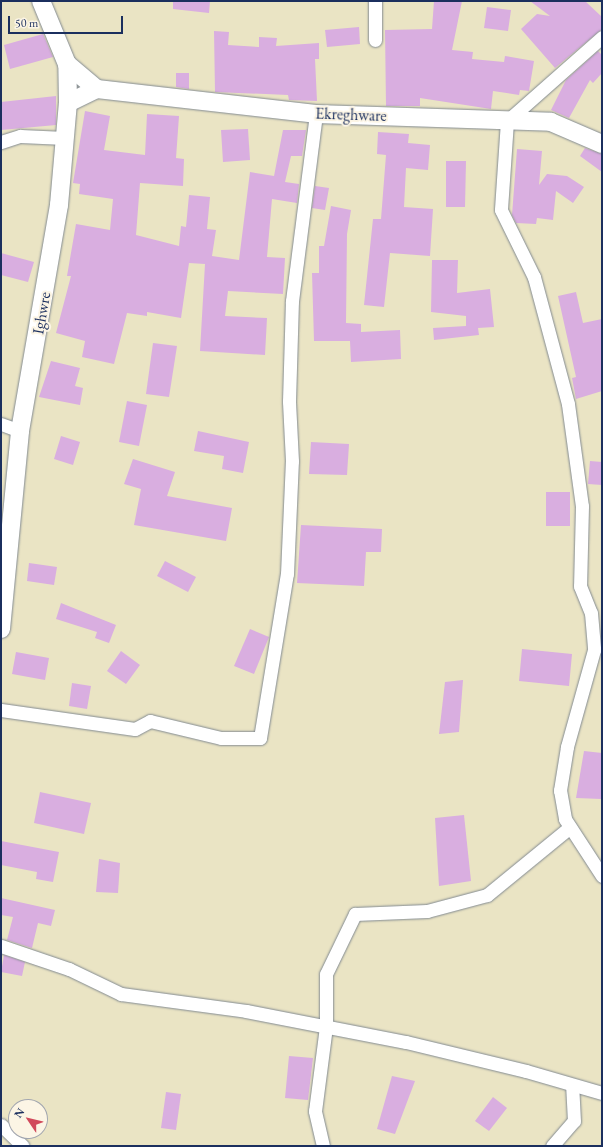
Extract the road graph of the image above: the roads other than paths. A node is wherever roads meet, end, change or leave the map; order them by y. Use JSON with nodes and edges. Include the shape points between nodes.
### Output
{"nodes":[{"id":1,"x":41,"y":1,"type":"edge"},
{"id":2,"x":376,"y":1,"type":"edge"},
{"id":3,"x":602,"y":36,"type":"edge"},
{"id":4,"x":375,"y":40,"type":"dead end"},
{"id":5,"x":67,"y":64,"type":"junction"},
{"id":6,"x":97,"y":89,"type":"junction"},
{"id":7,"x":68,"y":103,"type":"junction"},
{"id":8,"x":316,"y":114,"type":"junction"},
{"id":9,"x":507,"y":121,"type":"junction"},
{"id":10,"x":65,"y":138,"type":"junction"},
{"id":11,"x":1,"y":142,"type":"edge"},
{"id":12,"x":602,"y":144,"type":"edge"},
{"id":13,"x":1,"y":424,"type":"edge"},
{"id":14,"x":20,"y":431,"type":"junction"},
{"id":15,"x":1,"y":629,"type":"edge"},
{"id":16,"x":1,"y":710,"type":"edge"},
{"id":17,"x":570,"y":827,"type":"junction"},
{"id":18,"x":602,"y":876,"type":"edge"},
{"id":19,"x":1,"y":946,"type":"edge"},
{"id":20,"x":326,"y":1026,"type":"junction"},
{"id":21,"x":572,"y":1085,"type":"junction"},
{"id":22,"x":602,"y":1093,"type":"edge"},
{"id":23,"x":1,"y":1125,"type":"edge"},
{"id":24,"x":23,"y":1146,"type":"edge"},
{"id":25,"x":323,"y":1146,"type":"edge"},
{"id":26,"x":552,"y":1146,"type":"edge"}],
"edges":[{"from":1,"to":5,"type":"street","name":"Ighwre"},
{"from":2,"to":4,"type":"street"},
{"from":3,"to":9,"type":"street"},
{"from":5,"to":6,"type":"street"},
{"from":5,"to":7,"type":"street","name":"Ighwre"},
{"from":6,"to":7,"type":"street"},
{"from":6,"to":8,"type":"street","name":"Ekreghware"},
{"from":7,"to":10,"type":"street","name":"Ighwre"},
{"from":8,"to":9,"type":"street","name":"Ekreghware"},
{"from":8,"to":16,"type":"street","via":[[292,301],[289,401],[292,461],[287,574],[260,738],[221,738],[150,721],[135,729]]},
{"from":9,"to":12,"type":"street","name":"Ekreghware","via":[[551,122]]},
{"from":9,"to":17,"type":"street","via":[[501,210],[534,277],[568,404],[582,506],[580,586],[591,613],[594,650],[567,747],[560,790]]},
{"from":10,"to":11,"type":"street","via":[[20,136]]},
{"from":10,"to":14,"type":"street","name":"Ighwre","via":[[60,206]]},
{"from":13,"to":14,"type":"street"},
{"from":14,"to":15,"type":"street","name":"Ighwre"},
{"from":17,"to":18,"type":"street"},
{"from":17,"to":20,"type":"street","via":[[487,895],[427,911],[354,914],[326,974]]},
{"from":19,"to":20,"type":"street","via":[[69,969],[121,994]]},
{"from":20,"to":21,"type":"street","via":[[450,1051]]},
{"from":20,"to":25,"type":"street","via":[[315,1111]]},
{"from":21,"to":22,"type":"street"},
{"from":21,"to":26,"type":"street","via":[[574,1120]]},
{"from":23,"to":24,"type":"street"}]}
